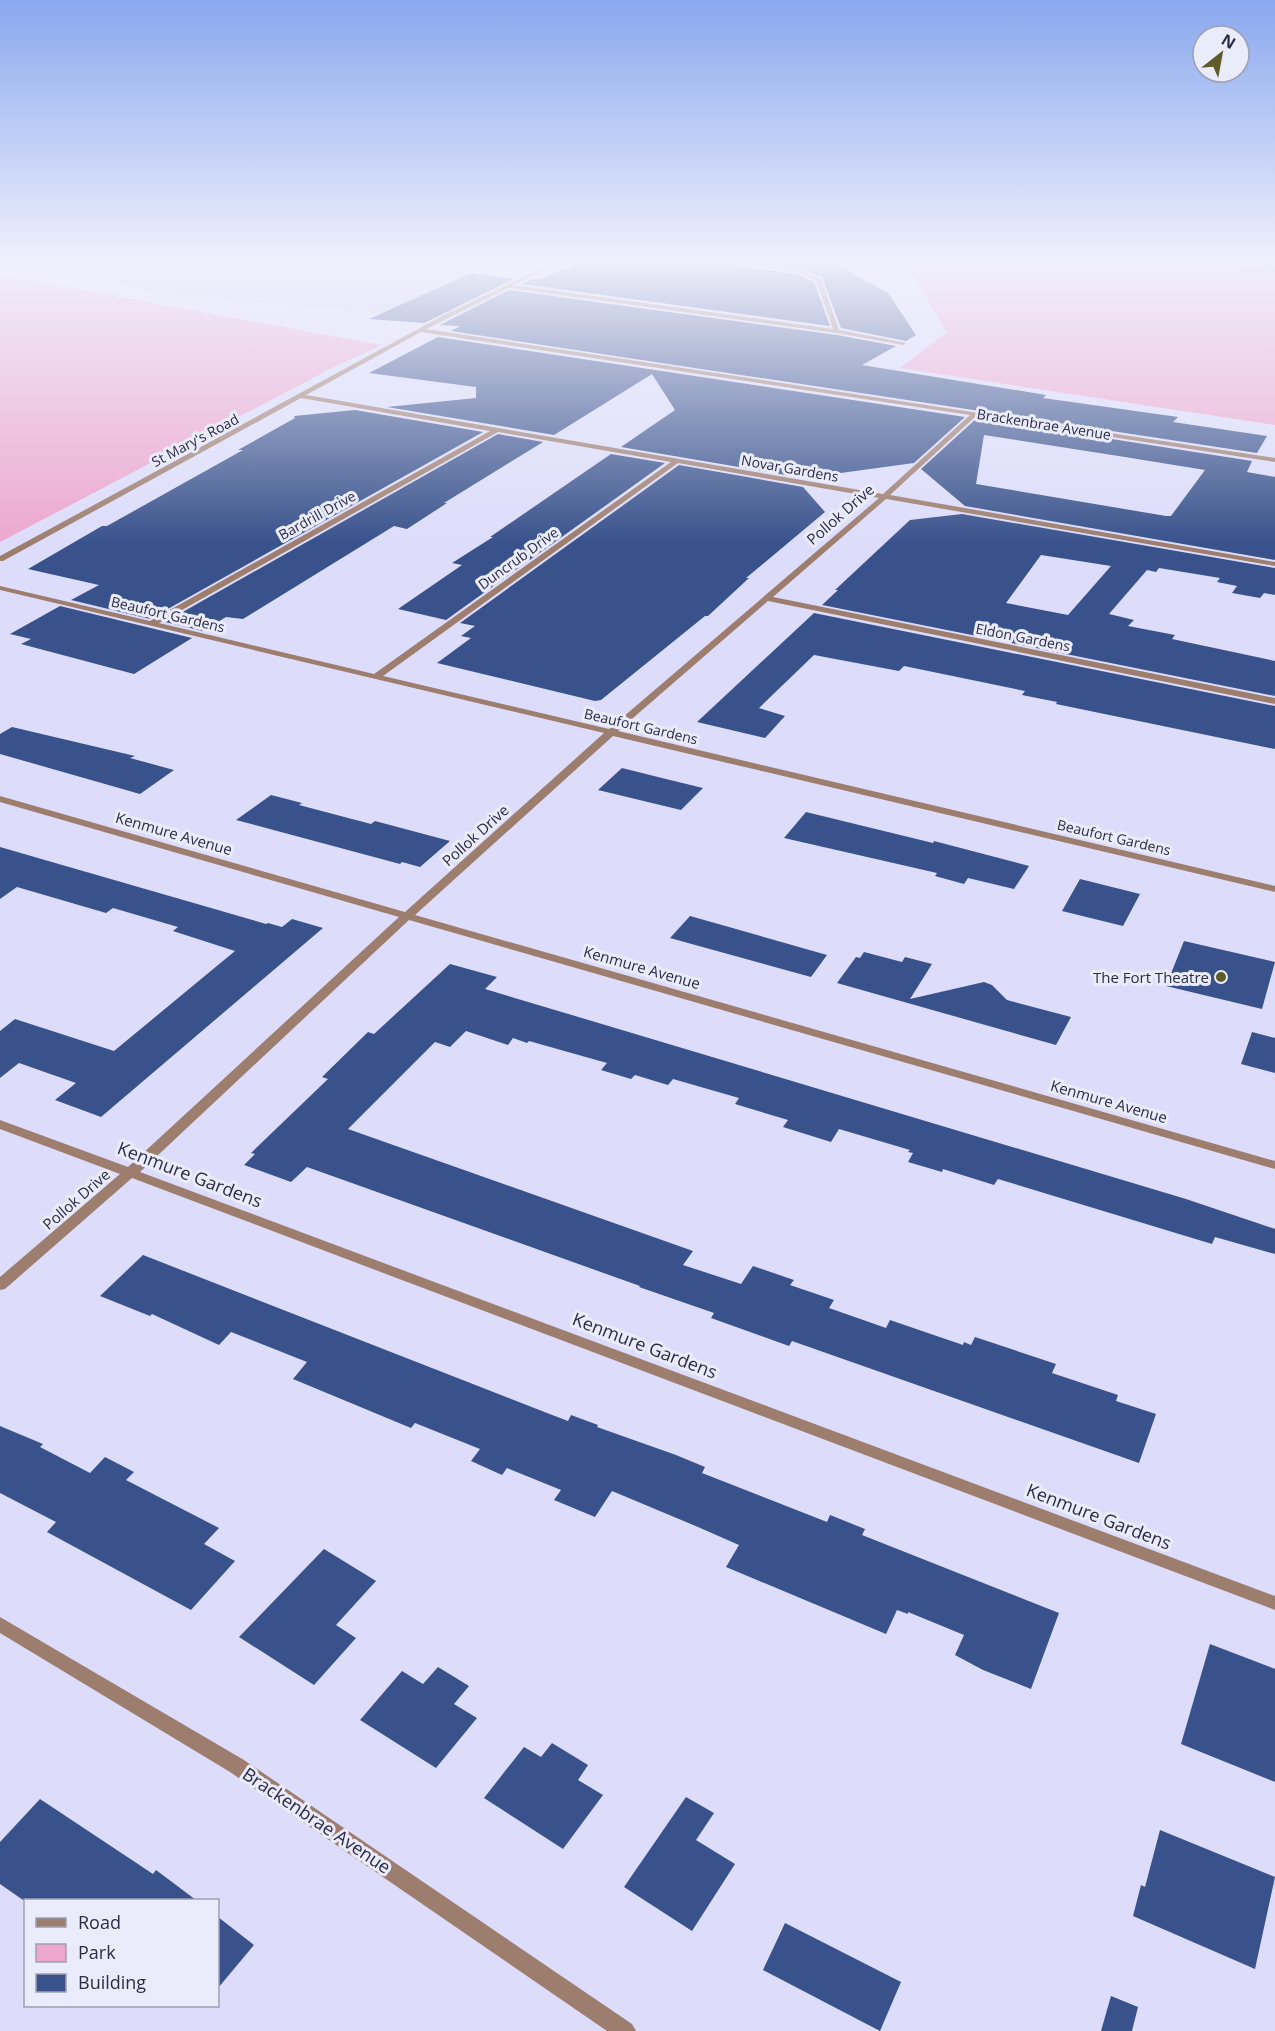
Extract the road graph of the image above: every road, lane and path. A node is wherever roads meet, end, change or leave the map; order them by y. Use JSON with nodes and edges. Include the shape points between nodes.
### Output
{"nodes":[{"id":1,"x":376,"y":355,"type":"edge"},
{"id":2,"x":584,"y":355,"type":"edge"},
{"id":3,"x":301,"y":396,"type":"junction"},
{"id":4,"x":975,"y":414,"type":"junction"},
{"id":5,"x":496,"y":430,"type":"junction"},
{"id":6,"x":1275,"y":460,"type":"edge"},
{"id":7,"x":677,"y":461,"type":"junction"},
{"id":8,"x":884,"y":496,"type":"junction"},
{"id":9,"x":0,"y":559,"type":"edge"},
{"id":10,"x":1275,"y":564,"type":"edge"},
{"id":11,"x":0,"y":588,"type":"edge"},
{"id":12,"x":766,"y":598,"type":"junction"},
{"id":13,"x":151,"y":624,"type":"junction"},
{"id":14,"x":375,"y":677,"type":"junction"},
{"id":15,"x":1275,"y":701,"type":"edge"},
{"id":16,"x":611,"y":732,"type":"junction"},
{"id":17,"x":0,"y":799,"type":"edge"},
{"id":18,"x":1275,"y":889,"type":"edge"},
{"id":19,"x":407,"y":916,"type":"junction"},
{"id":20,"x":0,"y":1124,"type":"edge"},
{"id":21,"x":1275,"y":1165,"type":"edge"},
{"id":22,"x":131,"y":1172,"type":"junction"},
{"id":23,"x":0,"y":1285,"type":"edge"},
{"id":24,"x":1275,"y":1603,"type":"edge"},
{"id":25,"x":0,"y":1624,"type":"edge"},
{"id":26,"x":625,"y":2031,"type":"edge"}],
"edges":[{"from":1,"to":3,"type":"street","name":"St Mary's Road"},
{"from":2,"to":4,"type":"street","name":"Brackenbrae Avenue"},
{"from":3,"to":5,"type":"street","name":"Novar Gardens"},
{"from":3,"to":9,"type":"street","name":"St Mary's Road"},
{"from":4,"to":6,"type":"street","name":"Brackenbrae Avenue"},
{"from":4,"to":8,"type":"street","name":"Pollok Drive"},
{"from":5,"to":7,"type":"street","name":"Novar Gardens"},
{"from":5,"to":13,"type":"street","name":"Bardrill Drive"},
{"from":7,"to":8,"type":"street","name":"Novar Gardens"},
{"from":7,"to":14,"type":"street","name":"Duncrub Drive"},
{"from":8,"to":10,"type":"street","name":"Novar Gardens"},
{"from":8,"to":12,"type":"street","name":"Pollok Drive"},
{"from":11,"to":13,"type":"street","name":"Beaufort Gardens"},
{"from":12,"to":15,"type":"street","name":"Eldon Gardens"},
{"from":12,"to":16,"type":"street","name":"Pollok Drive"},
{"from":13,"to":14,"type":"street","name":"Beaufort Gardens"},
{"from":14,"to":16,"type":"street","name":"Beaufort Gardens"},
{"from":16,"to":18,"type":"street","name":"Beaufort Gardens"},
{"from":16,"to":19,"type":"street","name":"Pollok Drive"},
{"from":17,"to":19,"type":"street","name":"Kenmure Avenue"},
{"from":19,"to":21,"type":"street","name":"Kenmure Avenue"},
{"from":19,"to":22,"type":"street","name":"Pollok Drive"},
{"from":20,"to":22,"type":"street","name":"Kenmure Gardens"},
{"from":22,"to":23,"type":"street","name":"Pollok Drive"},
{"from":22,"to":24,"type":"street","name":"Kenmure Gardens"},
{"from":25,"to":26,"type":"street","name":"Brackenbrae Avenue","via":[[237,1766]]}]}
